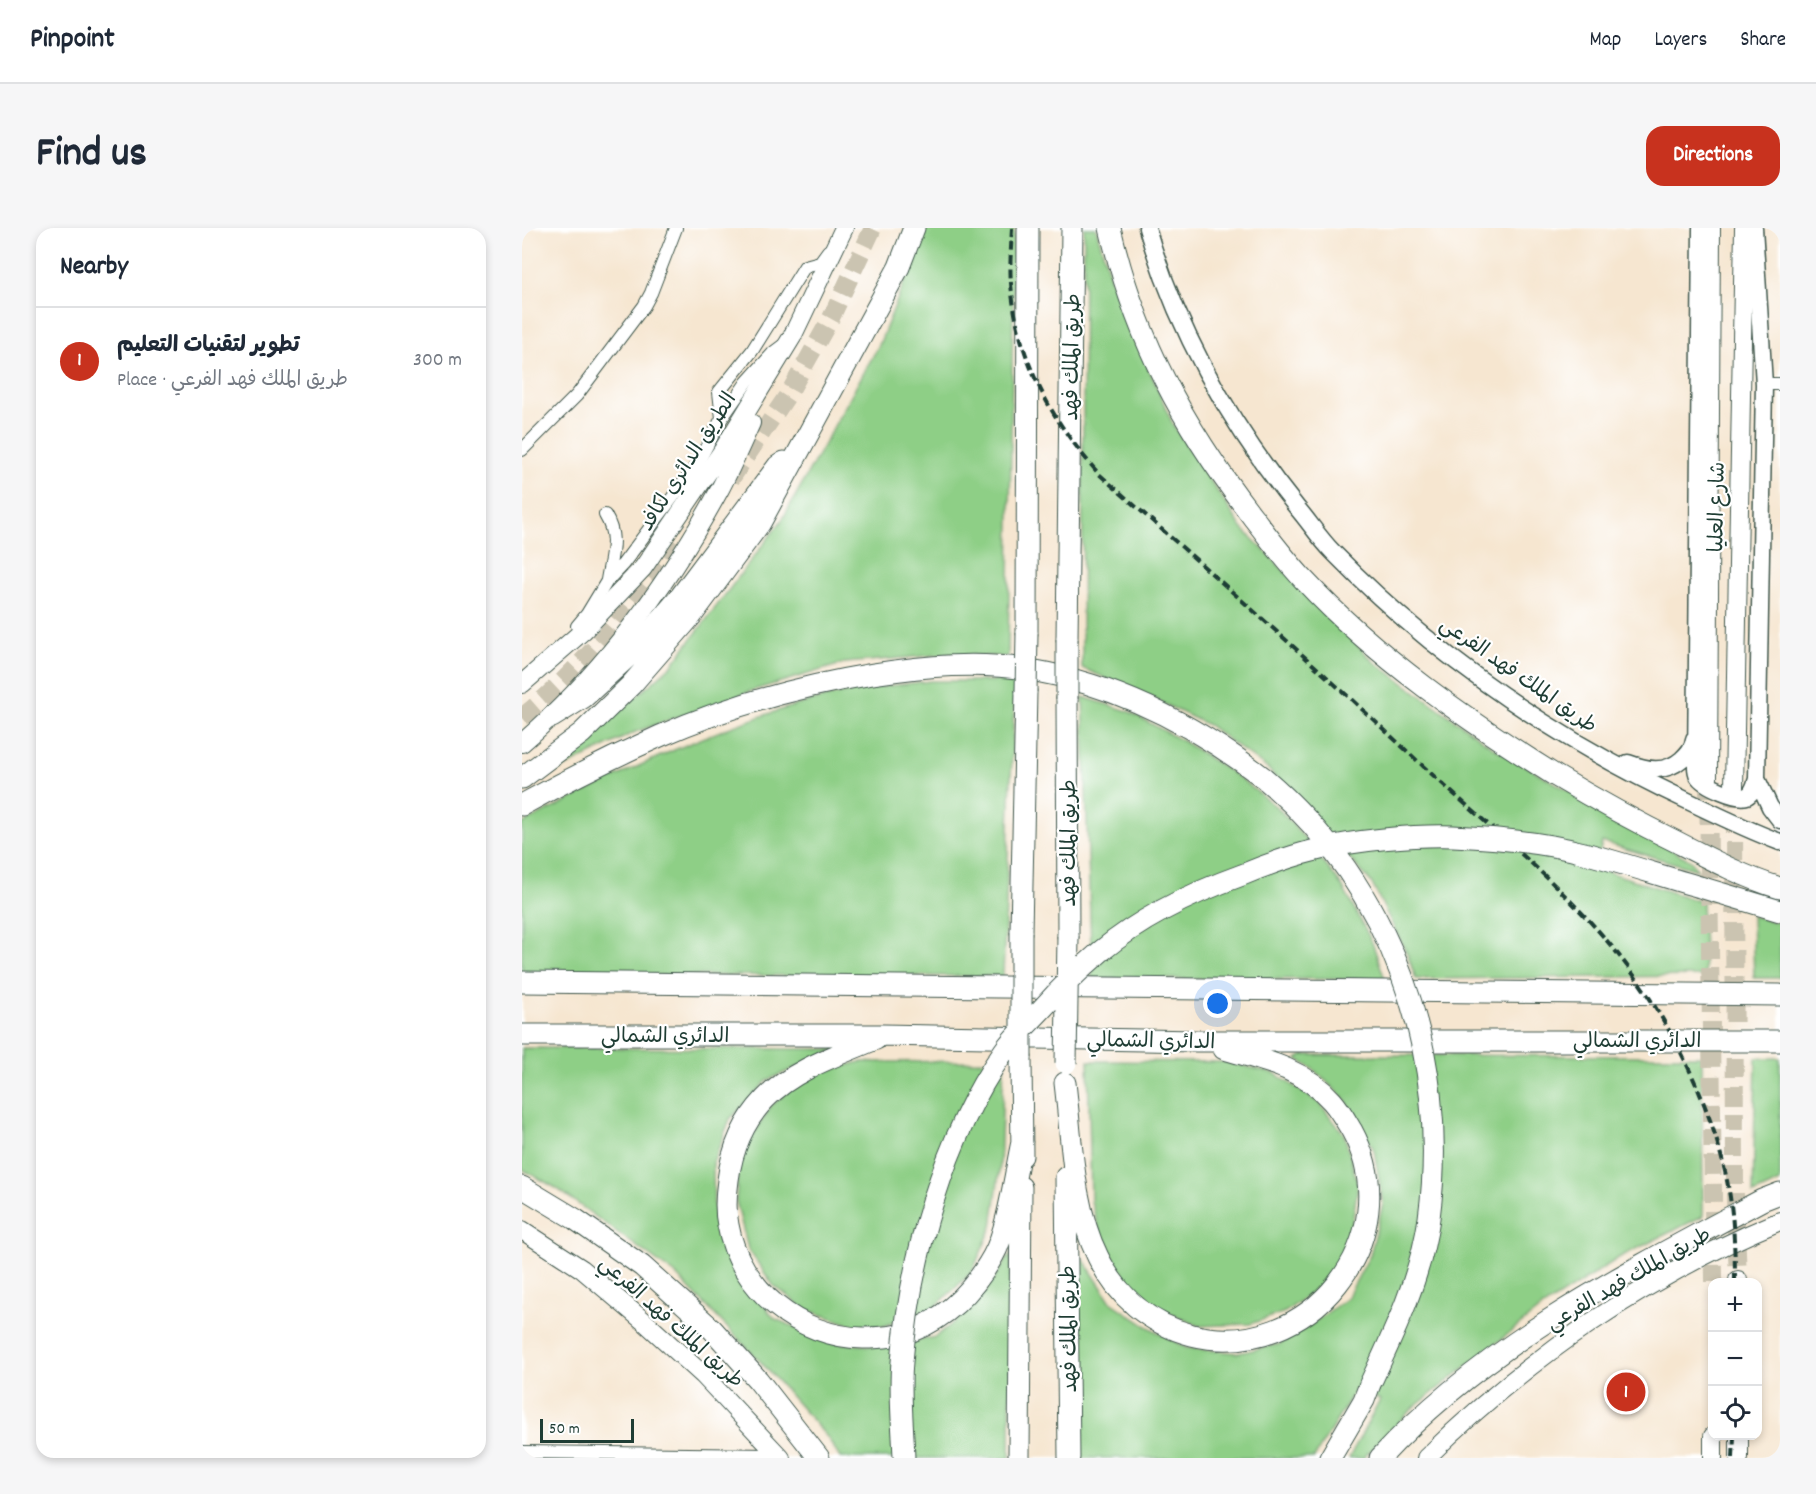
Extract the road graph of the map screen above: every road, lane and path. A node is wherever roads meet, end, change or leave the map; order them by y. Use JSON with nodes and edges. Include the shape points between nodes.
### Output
{"nodes":[{"id":1,"x":676,"y":228,"type":"edge"},
{"id":2,"x":844,"y":228,"type":"edge"},
{"id":3,"x":914,"y":228,"type":"edge"},
{"id":4,"x":1028,"y":228,"type":"edge"},
{"id":5,"x":1072,"y":228,"type":"edge"},
{"id":6,"x":1110,"y":228,"type":"edge"},
{"id":7,"x":1147,"y":228,"type":"edge"},
{"id":8,"x":1701,"y":228,"type":"edge"},
{"id":9,"x":1711,"y":228,"type":"edge"},
{"id":10,"x":1744,"y":228,"type":"edge"},
{"id":11,"x":1754,"y":228,"type":"edge"},
{"id":12,"x":792,"y":338,"type":"junction"},
{"id":13,"x":1772,"y":384,"type":"edge"},
{"id":14,"x":722,"y":417,"type":"junction"},
{"id":15,"x":801,"y":449,"type":"junction"},
{"id":16,"x":522,"y":450,"type":"edge"},
{"id":17,"x":605,"y":515,"type":"dead end"},
{"id":18,"x":607,"y":581,"type":"junction"},
{"id":19,"x":526,"y":681,"type":"edge"},
{"id":20,"x":552,"y":717,"type":"junction"},
{"id":21,"x":1697,"y":721,"type":"junction"},
{"id":22,"x":522,"y":742,"type":"edge"},
{"id":23,"x":1589,"y":750,"type":"junction"},
{"id":24,"x":522,"y":778,"type":"edge"},
{"id":25,"x":1708,"y":779,"type":"tunnel mouth"},
{"id":26,"x":1756,"y":779,"type":"junction"},
{"id":27,"x":1734,"y":788,"type":"tunnel mouth"},
{"id":28,"x":522,"y":804,"type":"edge"},
{"id":29,"x":1780,"y":820,"type":"edge"},
{"id":30,"x":1780,"y":842,"type":"edge"},
{"id":31,"x":1780,"y":888,"type":"edge"},
{"id":32,"x":1780,"y":911,"type":"edge"},
{"id":33,"x":522,"y":982,"type":"edge"},
{"id":34,"x":1780,"y":995,"type":"edge"},
{"id":35,"x":522,"y":1035,"type":"edge"},
{"id":36,"x":883,"y":1035,"type":"junction"},
{"id":37,"x":1197,"y":1041,"type":"junction"},
{"id":38,"x":1780,"y":1041,"type":"edge"},
{"id":39,"x":1066,"y":1073,"type":"junction"},
{"id":40,"x":1022,"y":1142,"type":"junction"},
{"id":41,"x":522,"y":1187,"type":"edge"},
{"id":42,"x":1780,"y":1193,"type":"edge"},
{"id":43,"x":1780,"y":1221,"type":"edge"},
{"id":44,"x":522,"y":1230,"type":"edge"},
{"id":45,"x":1713,"y":1440,"type":"edge"},
{"id":46,"x":1739,"y":1440,"type":"edge"},
{"id":47,"x":522,"y":1452,"type":"edge"},
{"id":48,"x":780,"y":1456,"type":"edge"},
{"id":49,"x":819,"y":1458,"type":"edge"},
{"id":50,"x":904,"y":1458,"type":"edge"},
{"id":51,"x":1019,"y":1458,"type":"edge"},
{"id":52,"x":1069,"y":1458,"type":"edge"},
{"id":53,"x":1330,"y":1458,"type":"edge"},
{"id":54,"x":1380,"y":1458,"type":"edge"},
{"id":55,"x":1426,"y":1458,"type":"edge"},
{"id":56,"x":1713,"y":1458,"type":"edge"},
{"id":57,"x":1739,"y":1458,"type":"edge"}],
"edges":[{"from":1,"to":16,"type":"street","via":[[644,306],[577,395]]},
{"from":2,"to":12,"type":"main road","name":"الطريق الدائري لكافد"},
{"from":2,"to":14,"type":"street","via":[[820,262],[805,266],[752,351],[719,392]]},
{"from":3,"to":15,"type":"highway","via":[[899,267]]},
{"from":4,"to":40,"type":"highway","name":"طريق الملك فهد","bridge":true},
{"from":5,"to":39,"type":"highway","name":"طريق الملك فهد","bridge":true},
{"from":6,"to":31,"type":"highway","via":[[1148,348],[1184,417],[1221,474],[1305,581],[1366,638],[1484,731],[1602,805],[1708,858]]},
{"from":7,"to":23,"type":"street","name":"طريق الملك فهد الفرعي","via":[[1179,315],[1216,390],[1272,476],[1332,551],[1454,660]]},
{"from":8,"to":21,"type":"street"},
{"from":9,"to":25,"type":"main road","name":"شارع العليا"},
{"from":10,"to":27,"type":"main road","name":"شارع العليا"},
{"from":11,"to":13,"type":"street"},
{"from":12,"to":14,"type":"street","via":[[747,382]]},
{"from":12,"to":19,"type":"main road","name":"الطريق الدائري لكافد","via":[[643,568],[583,631]]},
{"from":12,"to":20,"type":"main road","via":[[720,488],[682,555],[633,624]]},
{"from":13,"to":26,"type":"street"},
{"from":14,"to":18,"type":"street","via":[[696,466]]},
{"from":15,"to":20,"type":"highway","via":[[778,466],[681,597],[633,652],[584,697]]},
{"from":15,"to":24,"type":"highway","via":[[760,523],[692,615],[590,725]]},
{"from":17,"to":18,"type":"street","via":[[614,543]]},
{"from":18,"to":19,"type":"street","via":[[587,614]]},
{"from":20,"to":22,"type":"main road"},
{"from":21,"to":23,"type":"street","via":[[1694,745],[1675,765],[1662,769],[1647,770]]},
{"from":21,"to":26,"type":"street","via":[[1696,767],[1704,782],[1726,793],[1747,796]]},
{"from":23,"to":30,"type":"street","name":"طريق الملك فهد الفرعي","via":[[1650,783]]},
{"from":26,"to":29,"type":"street"},
{"from":28,"to":53,"type":"highway","bridge":true,"via":[[662,735],[755,701],[826,682],[961,665],[1031,670],[1111,692],[1175,718],[1264,777],[1326,841],[1383,932],[1419,1028],[1429,1077],[1432,1173],[1428,1219],[1418,1263],[1399,1323],[1364,1400]]},
{"from":32,"to":50,"type":"highway","bridge":true,"via":[[1582,852],[1452,836],[1318,849],[1215,885],[1133,928],[1055,995],[1005,1048],[962,1125],[938,1184],[908,1312],[903,1354]]},
{"from":33,"to":34,"type":"highway"},
{"from":35,"to":36,"type":"highway","name":"الدائري الشمالي"},
{"from":36,"to":37,"type":"highway","name":"الدائري الشمالي"},
{"from":36,"to":40,"type":"highway","via":[[787,1080],[749,1118],[738,1138],[726,1192],[728,1224],[735,1251],[747,1271],[760,1291],[781,1311],[827,1334],[848,1338],[910,1332],[936,1319],[969,1292],[994,1255]]},
{"from":37,"to":38,"type":"highway","name":"الدائري الشمالي"},
{"from":37,"to":39,"type":"highway","via":[[1276,1064],[1315,1086],[1346,1119],[1364,1159],[1368,1183],[1366,1217],[1347,1271],[1333,1291],[1301,1318],[1259,1336],[1204,1338],[1177,1331],[1144,1314],[1119,1290],[1096,1254],[1086,1224],[1078,1190]]},
{"from":39,"to":52,"type":"highway","name":"طريق الملك فهد"},
{"from":40,"to":51,"type":"highway","name":"طريق الملك فهد"},
{"from":41,"to":49,"type":"highway","via":[[642,1266],[712,1329]]},
{"from":42,"to":54,"type":"highway","via":[[1630,1270],[1539,1325],[1458,1386]]},
{"from":43,"to":55,"type":"main road","name":"طريق الملك فهد الفرعي","via":[[1683,1267],[1585,1326],[1460,1424]]},
{"from":44,"to":48,"type":"main road","name":"طريق الملك فهد الفرعي","via":[[582,1269],[646,1323],[703,1375]]},
{"from":45,"to":56,"type":"main road"},
{"from":46,"to":57,"type":"main road"},
{"from":47,"to":48,"type":"street"}]}
